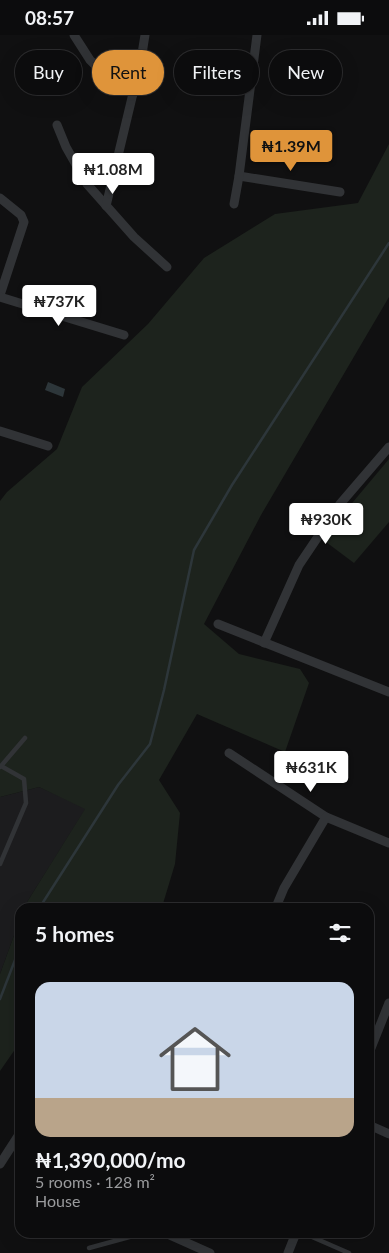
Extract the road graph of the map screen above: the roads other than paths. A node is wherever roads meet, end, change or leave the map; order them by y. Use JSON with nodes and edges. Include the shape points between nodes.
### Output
{"nodes":[{"id":1,"x":74,"y":35,"type":"edge"},
{"id":2,"x":144,"y":35,"type":"edge"},
{"id":3,"x":257,"y":35,"type":"edge"},
{"id":4,"x":142,"y":50,"type":"edge"},
{"id":5,"x":92,"y":62,"type":"edge"},
{"id":6,"x":133,"y":95,"type":"edge"},
{"id":7,"x":56,"y":125,"type":"dead end"},
{"id":8,"x":239,"y":176,"type":"junction"},
{"id":9,"x":340,"y":192,"type":"dead end"},
{"id":10,"x":0,"y":197,"type":"edge"},
{"id":11,"x":234,"y":204,"type":"dead end"},
{"id":12,"x":106,"y":206,"type":"junction"},
{"id":13,"x":167,"y":267,"type":"dead end"},
{"id":14,"x":0,"y":296,"type":"edge"},
{"id":15,"x":124,"y":335,"type":"dead end"},
{"id":16,"x":0,"y":431,"type":"edge"},
{"id":17,"x":48,"y":446,"type":"dead end"},
{"id":18,"x":389,"y":447,"type":"edge"},
{"id":19,"x":218,"y":624,"type":"dead end"},
{"id":20,"x":264,"y":643,"type":"junction"},
{"id":21,"x":389,"y":691,"type":"edge"},
{"id":22,"x":25,"y":738,"type":"dead end"},
{"id":23,"x":229,"y":753,"type":"dead end"},
{"id":24,"x":0,"y":767,"type":"edge"},
{"id":25,"x":326,"y":817,"type":"junction"},
{"id":26,"x":389,"y":843,"type":"edge"},
{"id":27,"x":0,"y":864,"type":"edge"},
{"id":28,"x":278,"y":903,"type":"edge"},
{"id":29,"x":389,"y":1003,"type":"edge"},
{"id":30,"x":374,"y":1040,"type":"edge"},
{"id":31,"x":374,"y":1127,"type":"edge"},
{"id":32,"x":389,"y":1134,"type":"edge"},
{"id":33,"x":15,"y":1141,"type":"edge"},
{"id":34,"x":0,"y":1165,"type":"edge"},
{"id":35,"x":126,"y":1238,"type":"edge"},
{"id":36,"x":176,"y":1238,"type":"edge"},
{"id":37,"x":294,"y":1238,"type":"edge"},
{"id":38,"x":314,"y":1238,"type":"edge"},
{"id":39,"x":89,"y":1248,"type":"dead end"},
{"id":40,"x":210,"y":1253,"type":"edge"},
{"id":41,"x":288,"y":1253,"type":"edge"},
{"id":42,"x":349,"y":1253,"type":"edge"}],
"edges":[{"from":1,"to":5,"type":"street"},
{"from":2,"to":4,"type":"street"},
{"from":3,"to":8,"type":"street"},
{"from":6,"to":12,"type":"street"},
{"from":7,"to":12,"type":"street","via":[[87,184]]},
{"from":8,"to":9,"type":"street"},
{"from":8,"to":11,"type":"street"},
{"from":10,"to":14,"type":"street","via":[[21,215],[24,222]]},
{"from":12,"to":13,"type":"street"},
{"from":14,"to":15,"type":"street"},
{"from":16,"to":17,"type":"street"},
{"from":18,"to":20,"type":"street","via":[[340,504],[299,565]]},
{"from":19,"to":20,"type":"street"},
{"from":20,"to":21,"type":"street"},
{"from":22,"to":24,"type":"lane"},
{"from":23,"to":25,"type":"street"},
{"from":24,"to":27,"type":"lane","via":[[24,779],[26,803]]},
{"from":25,"to":26,"type":"street"},
{"from":25,"to":28,"type":"street"},
{"from":29,"to":30,"type":"street"},
{"from":31,"to":32,"type":"street"},
{"from":33,"to":34,"type":"street"},
{"from":35,"to":39,"type":"lane"},
{"from":36,"to":40,"type":"street"},
{"from":37,"to":41,"type":"street"},
{"from":38,"to":42,"type":"lane"}]}
